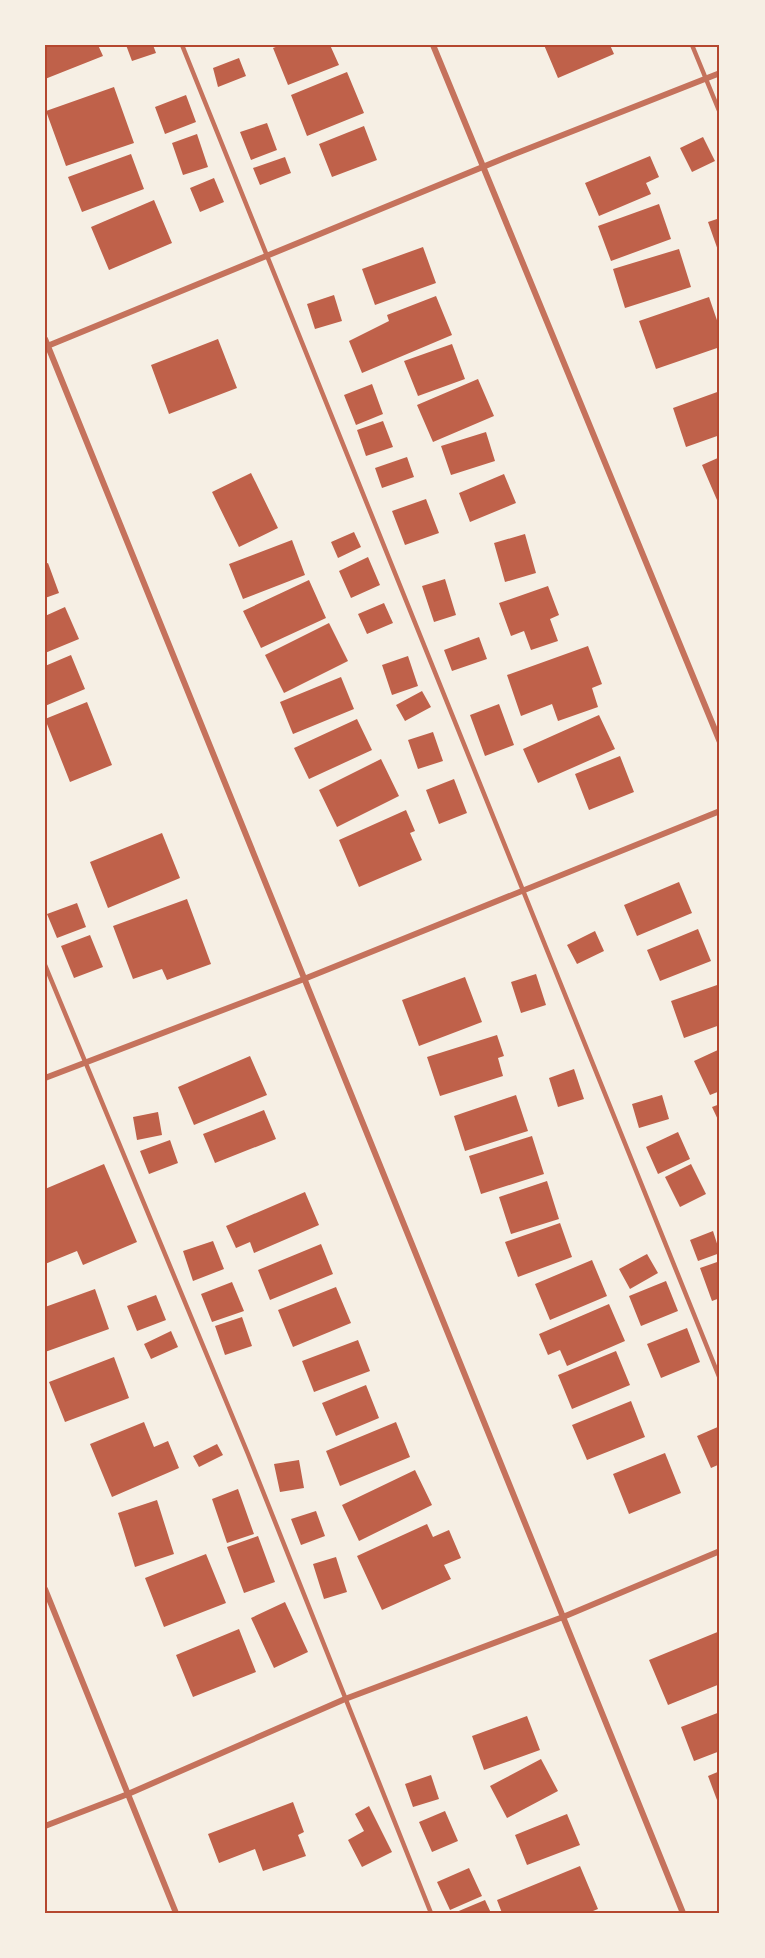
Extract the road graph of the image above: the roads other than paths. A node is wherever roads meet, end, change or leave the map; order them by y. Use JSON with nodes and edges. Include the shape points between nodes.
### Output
{"nodes":[{"id":1,"x":182,"y":45,"type":"edge"},
{"id":2,"x":433,"y":45,"type":"edge"},
{"id":3,"x":692,"y":45,"type":"edge"},
{"id":4,"x":720,"y":73,"type":"edge"},
{"id":5,"x":706,"y":79,"type":"junction"},
{"id":6,"x":720,"y":113,"type":"edge"},
{"id":7,"x":483,"y":168,"type":"junction"},
{"id":8,"x":268,"y":255,"type":"junction"},
{"id":9,"x":46,"y":344,"type":"edge"},
{"id":10,"x":720,"y":742,"type":"edge"},
{"id":11,"x":720,"y":811,"type":"edge"},
{"id":12,"x":523,"y":891,"type":"junction"},
{"id":13,"x":45,"y":965,"type":"edge"},
{"id":14,"x":304,"y":979,"type":"junction"},
{"id":15,"x":84,"y":1062,"type":"junction"},
{"id":16,"x":45,"y":1078,"type":"edge"},
{"id":17,"x":720,"y":1379,"type":"edge"},
{"id":18,"x":720,"y":1551,"type":"edge"},
{"id":19,"x":45,"y":1589,"type":"edge"},
{"id":20,"x":563,"y":1617,"type":"junction"},
{"id":21,"x":345,"y":1699,"type":"junction"},
{"id":22,"x":128,"y":1794,"type":"junction"},
{"id":23,"x":45,"y":1826,"type":"edge"},
{"id":24,"x":176,"y":1913,"type":"edge"},
{"id":25,"x":431,"y":1913,"type":"edge"},
{"id":26,"x":683,"y":1913,"type":"edge"}],
"edges":[{"from":1,"to":8,"type":"lane"},
{"from":2,"to":7,"type":"street"},
{"from":3,"to":5,"type":"lane"},
{"from":4,"to":5,"type":"street"},
{"from":5,"to":6,"type":"lane"},
{"from":5,"to":7,"type":"street"},
{"from":7,"to":8,"type":"street"},
{"from":7,"to":10,"type":"street"},
{"from":8,"to":9,"type":"street"},
{"from":8,"to":12,"type":"lane"},
{"from":9,"to":14,"type":"street"},
{"from":11,"to":12,"type":"street"},
{"from":12,"to":14,"type":"street"},
{"from":12,"to":17,"type":"lane"},
{"from":13,"to":15,"type":"lane"},
{"from":14,"to":15,"type":"street"},
{"from":14,"to":20,"type":"street"},
{"from":15,"to":16,"type":"street"},
{"from":15,"to":21,"type":"lane","via":[[248,1454]]},
{"from":18,"to":20,"type":"street"},
{"from":19,"to":22,"type":"street"},
{"from":20,"to":21,"type":"street"},
{"from":20,"to":26,"type":"street"},
{"from":21,"to":22,"type":"street"},
{"from":21,"to":25,"type":"lane"},
{"from":22,"to":23,"type":"street"},
{"from":22,"to":24,"type":"street"}]}
